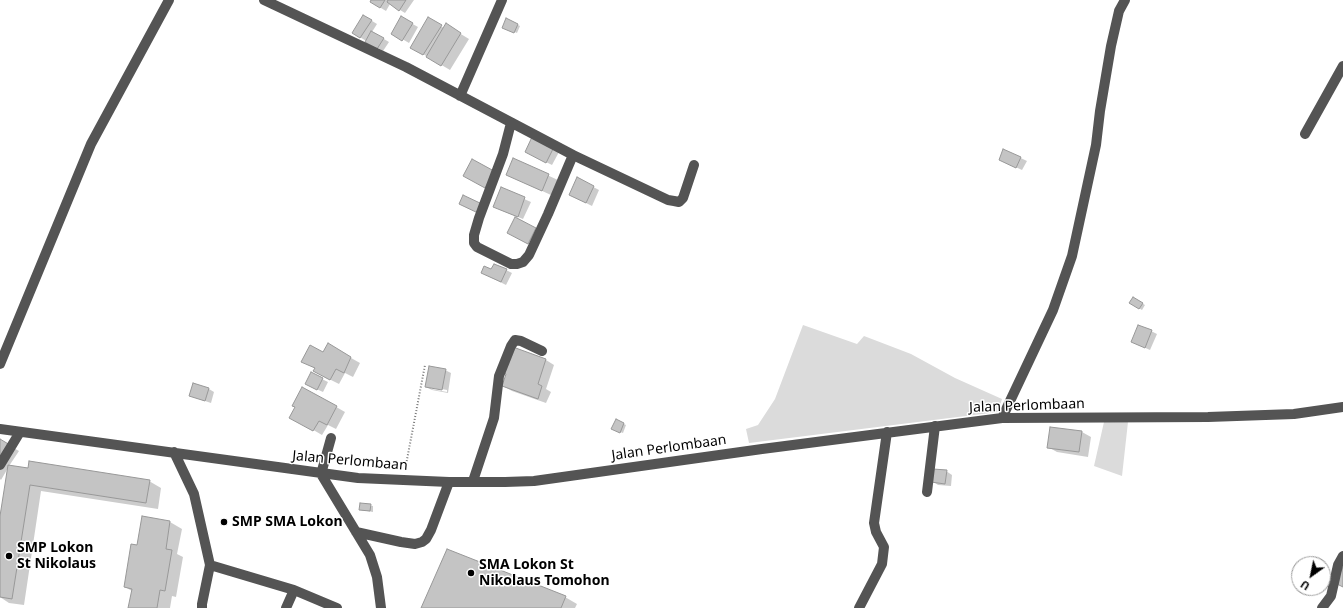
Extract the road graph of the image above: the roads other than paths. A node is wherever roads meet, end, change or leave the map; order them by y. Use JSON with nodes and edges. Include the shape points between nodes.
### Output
{"nodes":[{"id":1,"x":169,"y":0,"type":"edge"},
{"id":2,"x":264,"y":0,"type":"edge"},
{"id":3,"x":502,"y":0,"type":"edge"},
{"id":4,"x":1125,"y":0,"type":"edge"},
{"id":5,"x":1343,"y":66,"type":"edge"},
{"id":6,"x":460,"y":96,"type":"junction"},
{"id":7,"x":511,"y":123,"type":"junction"},
{"id":8,"x":1305,"y":134,"type":"dead end"},
{"id":9,"x":573,"y":155,"type":"junction"},
{"id":10,"x":694,"y":165,"type":"dead end"},
{"id":11,"x":542,"y":351,"type":"dead end"},
{"id":12,"x":0,"y":364,"type":"edge"},
{"id":13,"x":1343,"y":408,"type":"edge"},
{"id":14,"x":1002,"y":418,"type":"junction"},
{"id":15,"x":935,"y":426,"type":"junction"},
{"id":16,"x":0,"y":429,"type":"edge"},
{"id":17,"x":20,"y":432,"type":"junction"},
{"id":18,"x":887,"y":432,"type":"junction"},
{"id":19,"x":331,"y":438,"type":"dead end"},
{"id":20,"x":174,"y":452,"type":"junction"},
{"id":21,"x":0,"y":465,"type":"edge"},
{"id":22,"x":321,"y":474,"type":"junction"},
{"id":23,"x":473,"y":481,"type":"junction"},
{"id":24,"x":449,"y":482,"type":"junction"},
{"id":25,"x":927,"y":492,"type":"dead end"},
{"id":26,"x":356,"y":532,"type":"junction"},
{"id":27,"x":1343,"y":556,"type":"edge"},
{"id":28,"x":210,"y":565,"type":"junction"},
{"id":29,"x":294,"y":590,"type":"junction"},
{"id":30,"x":202,"y":608,"type":"edge"},
{"id":31,"x":286,"y":608,"type":"edge"},
{"id":32,"x":337,"y":608,"type":"edge"},
{"id":33,"x":381,"y":608,"type":"edge"},
{"id":34,"x":859,"y":608,"type":"edge"},
{"id":35,"x":1322,"y":608,"type":"edge"}],
"edges":[{"from":1,"to":12,"type":"street","via":[[90,144]]},
{"from":2,"to":6,"type":"street","via":[[406,67]]},
{"from":3,"to":6,"type":"street"},
{"from":4,"to":14,"type":"street","via":[[1119,11],[1111,46],[1096,144],[1072,256],[1053,310]]},
{"from":5,"to":8,"type":"street"},
{"from":6,"to":7,"type":"street"},
{"from":7,"to":9,"type":"street"},
{"from":7,"to":9,"type":"street","via":[[474,235],[474,243],[478,247],[512,264],[523,262],[529,255]]},
{"from":9,"to":10,"type":"street","via":[[668,200],[679,202],[683,198]]},
{"from":11,"to":23,"type":"street","via":[[515,340],[511,346],[498,376],[494,418]]},
{"from":13,"to":14,"type":"street","name":"Jalan Perlombaan","via":[[1294,414],[1208,417]]},
{"from":14,"to":15,"type":"street","name":"Jalan Perlombaan"},
{"from":15,"to":18,"type":"street","name":"Jalan Perlombaan"},
{"from":15,"to":25,"type":"street"},
{"from":16,"to":17,"type":"street","name":"Jalan Perlombaan"},
{"from":17,"to":20,"type":"street","name":"Jalan Perlombaan"},
{"from":17,"to":21,"type":"street"},
{"from":18,"to":23,"type":"street","name":"Jalan Perlombaan","via":[[534,481]]},
{"from":18,"to":34,"type":"street","via":[[874,523],[884,548],[882,564]]},
{"from":19,"to":22,"type":"street"},
{"from":20,"to":22,"type":"street","name":"Jalan Perlombaan"},
{"from":20,"to":28,"type":"street","via":[[194,494]]},
{"from":22,"to":24,"type":"street","name":"Jalan Perlombaan"},
{"from":22,"to":26,"type":"street"},
{"from":23,"to":24,"type":"street","name":"Jalan Perlombaan"},
{"from":24,"to":26,"type":"street","via":[[431,530],[422,542],[401,542]]},
{"from":26,"to":33,"type":"street","via":[[370,555],[377,577]]},
{"from":27,"to":35,"type":"street","via":[[1338,565],[1331,596]]},
{"from":28,"to":29,"type":"street"},
{"from":28,"to":30,"type":"street"},
{"from":29,"to":31,"type":"street"},
{"from":29,"to":32,"type":"street"}]}
